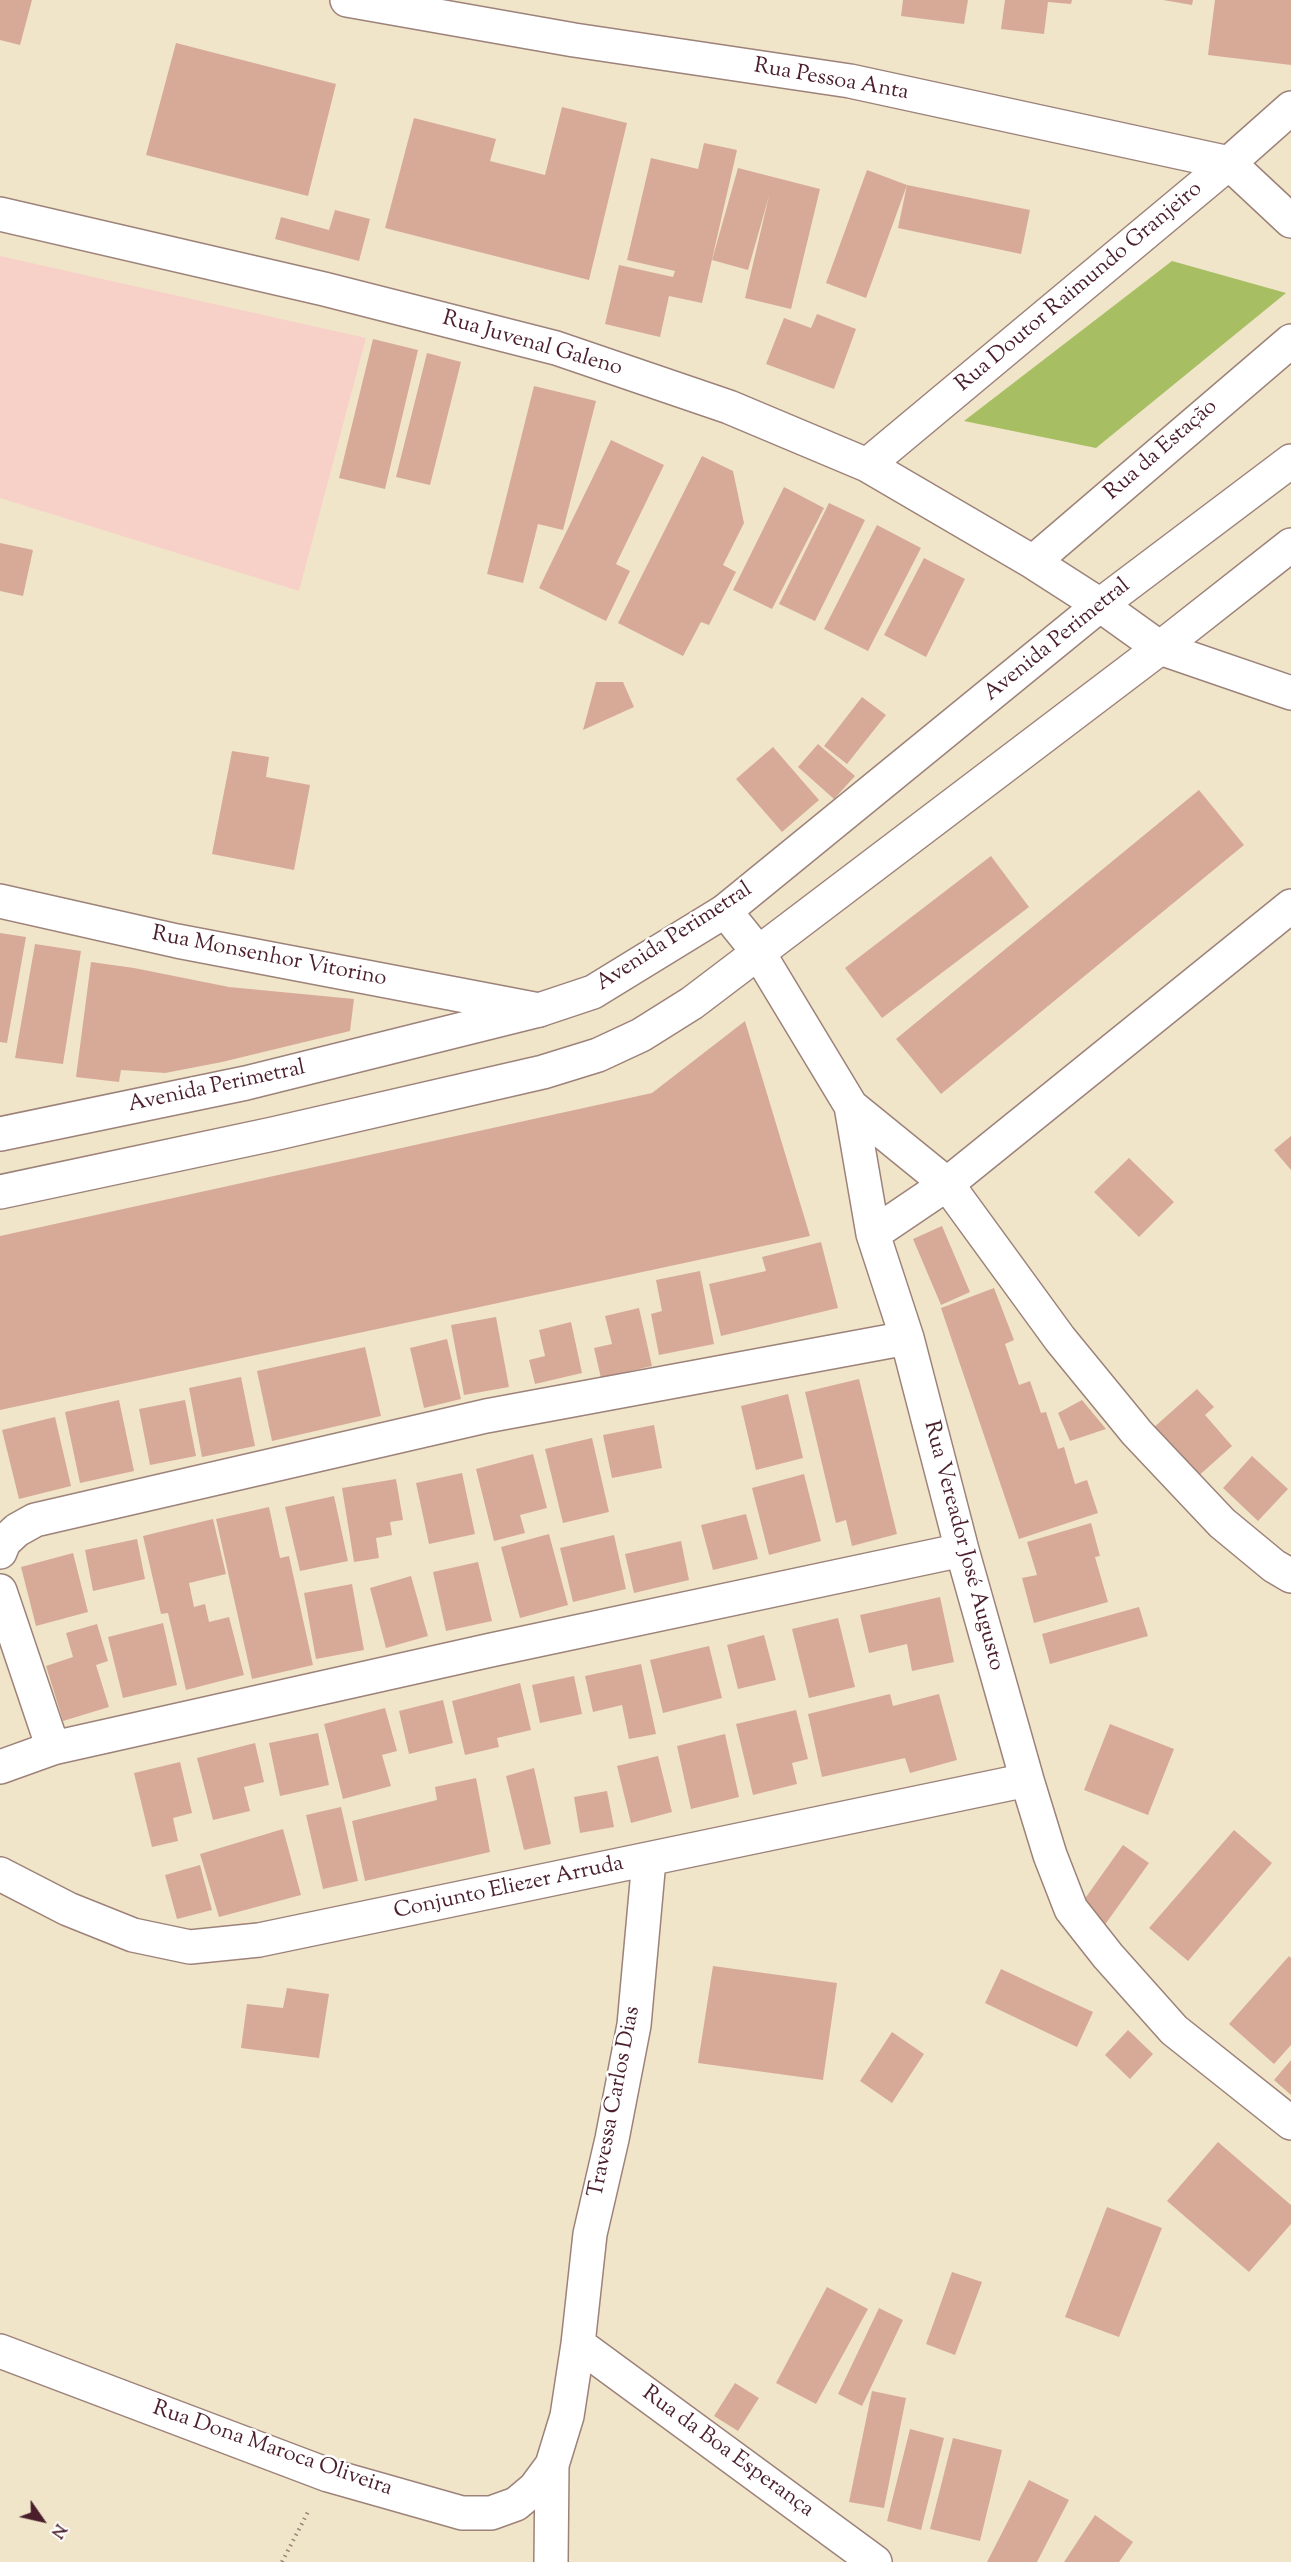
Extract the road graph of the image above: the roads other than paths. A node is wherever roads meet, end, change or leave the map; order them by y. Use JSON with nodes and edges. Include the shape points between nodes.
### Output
{"nodes":[{"id":1,"x":347,"y":0,"type":"edge"},
{"id":2,"x":1291,"y":108,"type":"edge"},
{"id":3,"x":1229,"y":163,"type":"junction"},
{"id":4,"x":0,"y":214,"type":"edge"},
{"id":5,"x":1291,"y":221,"type":"edge"},
{"id":6,"x":1291,"y":341,"type":"edge"},
{"id":7,"x":1291,"y":461,"type":"edge"},
{"id":8,"x":867,"y":465,"type":"junction"},
{"id":9,"x":1291,"y":545,"type":"edge"},
{"id":10,"x":1033,"y":562,"type":"junction"},
{"id":11,"x":1100,"y":605,"type":"junction"},
{"id":12,"x":1160,"y":648,"type":"junction"},
{"id":13,"x":1291,"y":693,"type":"edge"},
{"id":14,"x":0,"y":901,"type":"edge"},
{"id":15,"x":1291,"y":906,"type":"edge"},
{"id":16,"x":725,"y":911,"type":"junction"},
{"id":17,"x":758,"y":952,"type":"junction"},
{"id":18,"x":539,"y":1010,"type":"junction"},
{"id":19,"x":851,"y":1106,"type":"junction"},
{"id":20,"x":0,"y":1134,"type":"edge"},
{"id":21,"x":947,"y":1184,"type":"junction"},
{"id":22,"x":0,"y":1192,"type":"edge"},
{"id":23,"x":873,"y":1234,"type":"junction"},
{"id":24,"x":907,"y":1338,"type":"junction"},
{"id":25,"x":962,"y":1550,"type":"junction"},
{"id":26,"x":0,"y":1552,"type":"edge"},
{"id":27,"x":1291,"y":1576,"type":"edge"},
{"id":28,"x":0,"y":1591,"type":"edge"},
{"id":29,"x":53,"y":1748,"type":"junction"},
{"id":30,"x":0,"y":1767,"type":"edge"},
{"id":31,"x":1027,"y":1780,"type":"junction"},
{"id":32,"x":649,"y":1860,"type":"junction"},
{"id":33,"x":0,"y":1874,"type":"edge"},
{"id":34,"x":1291,"y":2123,"type":"edge"},
{"id":35,"x":578,"y":2344,"type":"junction"},
{"id":36,"x":0,"y":2351,"type":"edge"},
{"id":37,"x":552,"y":2465,"type":"junction"},
{"id":38,"x":551,"y":2562,"type":"edge"},
{"id":39,"x":875,"y":2562,"type":"edge"}],
"edges":[{"from":1,"to":3,"type":"street","name":"Rua Pessoa Anta","via":[[574,40],[850,81]]},
{"from":2,"to":3,"type":"street","name":"Rua Doutor Raimundo Granjeiro"},
{"from":3,"to":5,"type":"street"},
{"from":3,"to":8,"type":"street","name":"Rua Doutor Raimundo Granjeiro"},
{"from":4,"to":8,"type":"street","name":"Rua Juvenal Galeno","via":[[324,289],[556,348],[729,407]]},
{"from":6,"to":10,"type":"street","name":"Rua da Estação"},
{"from":7,"to":11,"type":"street","name":"Avenida Perimetral"},
{"from":8,"to":10,"type":"street","name":"Rua Juvenal Galeno"},
{"from":9,"to":12,"type":"street"},
{"from":10,"to":11,"type":"street","name":"Rua Juvenal Galeno"},
{"from":11,"to":12,"type":"street","name":"Rua Juvenal Galeno"},
{"from":11,"to":16,"type":"street","name":"Avenida Perimetral"},
{"from":12,"to":13,"type":"street","name":"Rua Juvenal Galeno"},
{"from":12,"to":17,"type":"street"},
{"from":14,"to":18,"type":"street","name":"Rua Monsenhor Vitorino","via":[[177,940]]},
{"from":15,"to":21,"type":"street"},
{"from":16,"to":17,"type":"street","name":"Rua Vereador José Augusto"},
{"from":16,"to":18,"type":"street","name":"Avenida Perimetral","via":[[593,992]]},
{"from":17,"to":19,"type":"street","name":"Rua Vereador José Augusto"},
{"from":17,"to":22,"type":"street","via":[[692,1003],[641,1035],[598,1054],[521,1077]]},
{"from":18,"to":20,"type":"street","name":"Avenida Perimetral","via":[[246,1083]]},
{"from":19,"to":21,"type":"street"},
{"from":19,"to":23,"type":"street","name":"Rua Vereador José Augusto"},
{"from":21,"to":23,"type":"street"},
{"from":21,"to":27,"type":"street","via":[[1060,1338],[1137,1433],[1222,1523]]},
{"from":23,"to":24,"type":"street","name":"Rua Vereador José Augusto"},
{"from":24,"to":25,"type":"street","name":"Rua Vereador José Augusto"},
{"from":24,"to":26,"type":"street","via":[[486,1416],[35,1520],[17,1530]]},
{"from":25,"to":29,"type":"street"},
{"from":25,"to":31,"type":"street","name":"Rua Vereador José Augusto"},
{"from":28,"to":29,"type":"street"},
{"from":29,"to":30,"type":"street"},
{"from":31,"to":32,"type":"street","name":"Conjunto Eliezer Arruda"},
{"from":31,"to":34,"type":"street","name":"Rua Vereador José Augusto","via":[[1071,1909],[1174,2030]]},
{"from":32,"to":33,"type":"street","name":"Conjunto Eliezer Arruda","via":[[259,1941],[190,1947],[133,1935],[68,1909]]},
{"from":32,"to":35,"type":"street","name":"Travessa Carlos Dias","via":[[634,2025],[590,2234]]},
{"from":35,"to":37,"type":"street","name":"Rua Dona Maroca Oliveira","via":[[567,2416]]},
{"from":35,"to":39,"type":"street","name":"Rua da Boa Esperança"},
{"from":36,"to":37,"type":"street","name":"Rua Dona Maroca Oliveira","via":[[328,2475],[462,2513],[491,2513],[516,2504],[535,2488]]},
{"from":37,"to":38,"type":"street"}]}
